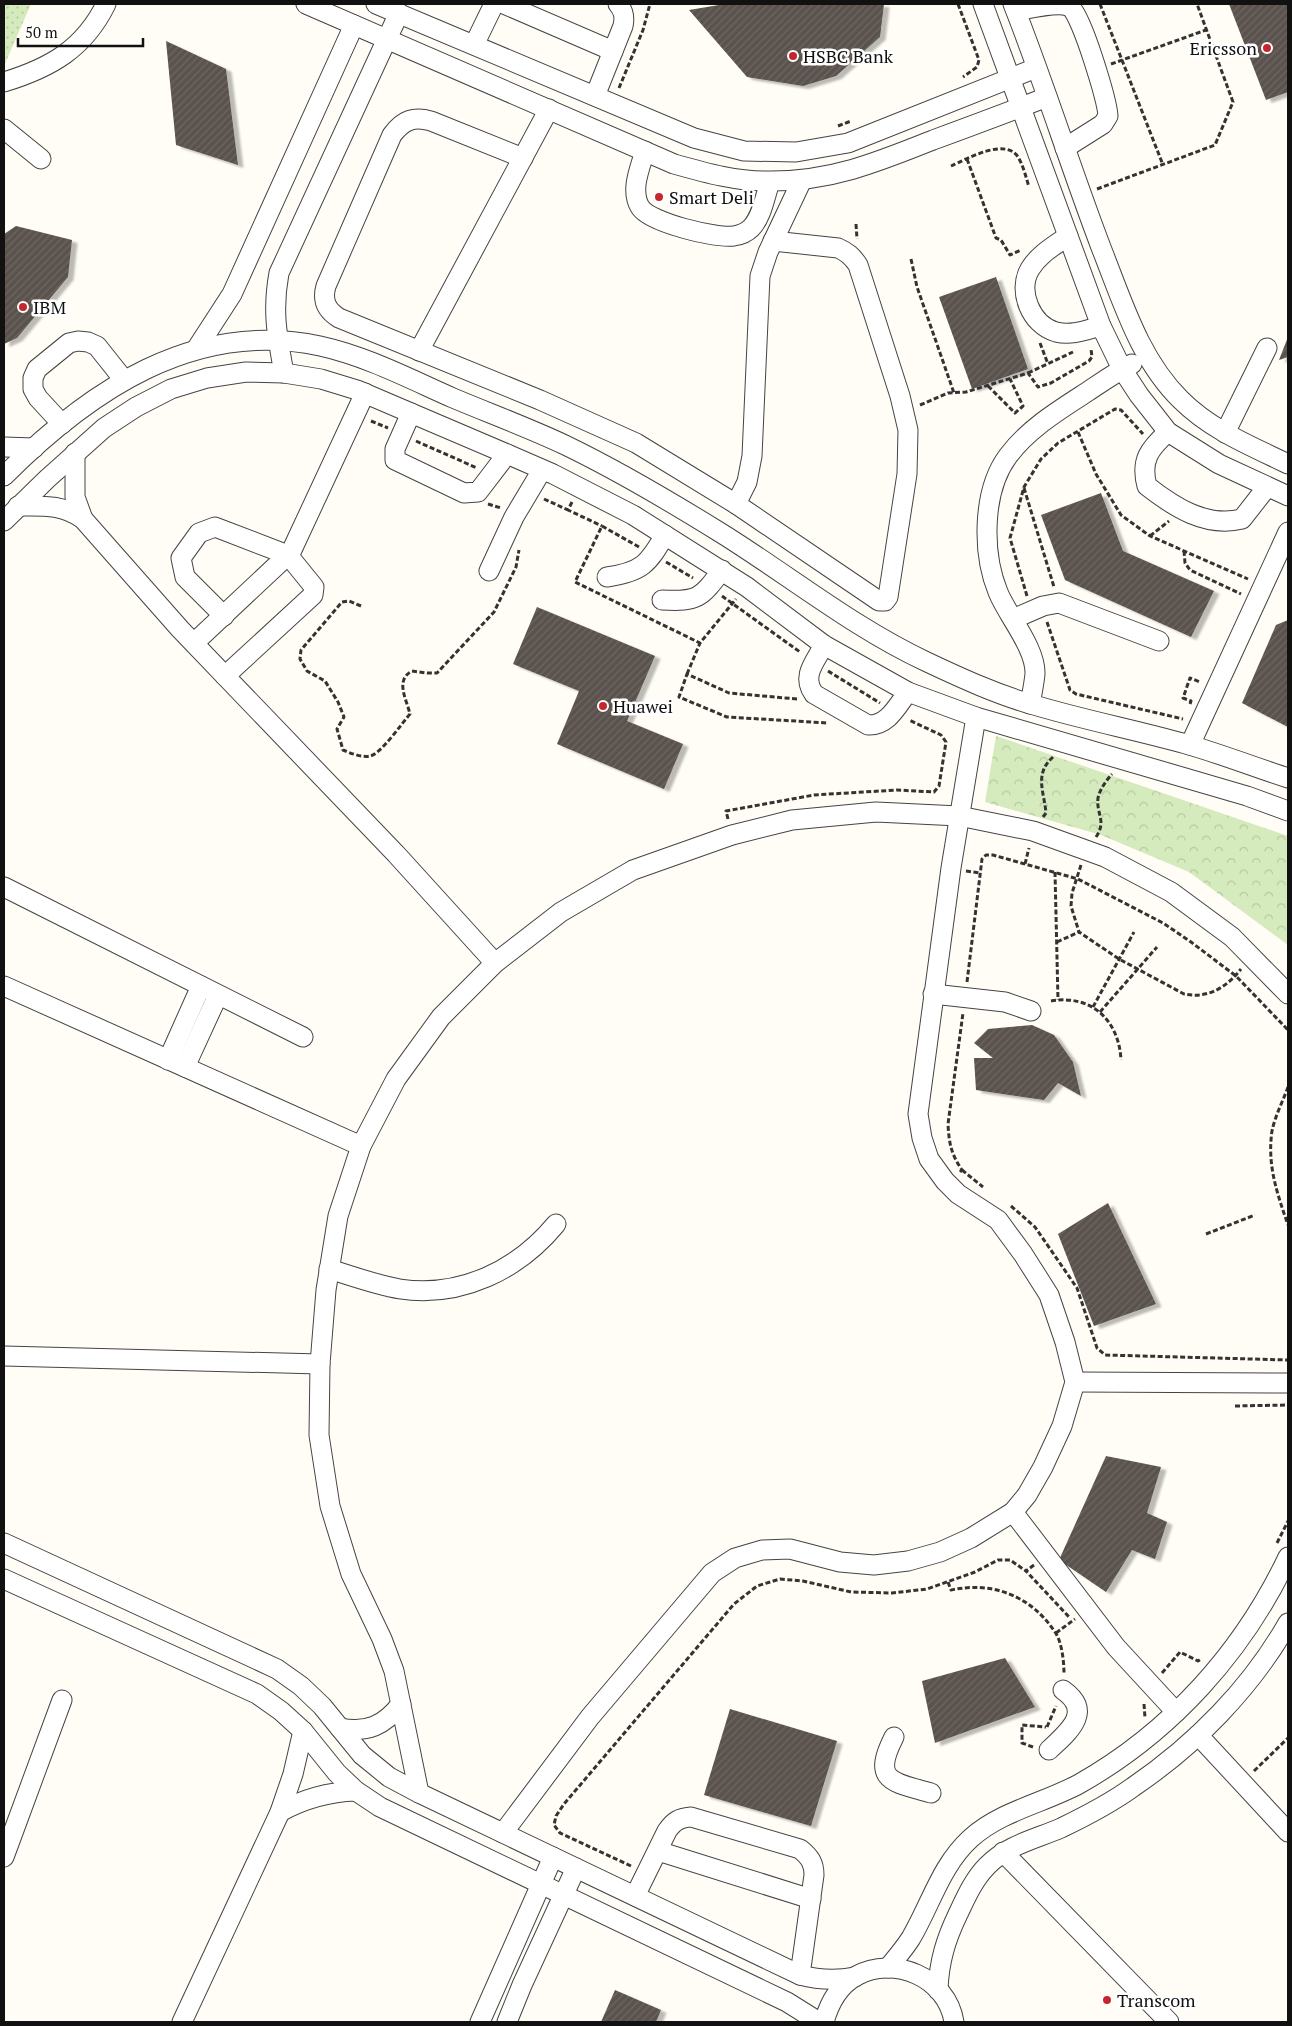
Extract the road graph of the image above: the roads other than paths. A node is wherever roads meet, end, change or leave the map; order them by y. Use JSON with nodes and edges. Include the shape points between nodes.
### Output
{"nodes":[{"id":1,"x":106,"y":4,"type":"edge"},
{"id":2,"x":306,"y":4,"type":"edge"},
{"id":3,"x":376,"y":4,"type":"edge"},
{"id":4,"x":494,"y":4,"type":"edge"},
{"id":5,"x":504,"y":4,"type":"edge"},
{"id":6,"x":618,"y":4,"type":"edge"},
{"id":7,"x":983,"y":4,"type":"edge"},
{"id":8,"x":1014,"y":7,"type":"edge"},
{"id":9,"x":399,"y":13,"type":"junction"},
{"id":10,"x":354,"y":25,"type":"junction"},
{"id":11,"x":387,"y":39,"type":"junction"},
{"id":12,"x":474,"y":45,"type":"junction"},
{"id":13,"x":613,"y":51,"type":"junction"},
{"id":14,"x":1036,"y":68,"type":"junction"},
{"id":15,"x":1010,"y":79,"type":"junction"},
{"id":16,"x":4,"y":82,"type":"edge"},
{"id":17,"x":595,"y":96,"type":"junction"},
{"id":18,"x":1047,"y":97,"type":"junction"},
{"id":19,"x":1020,"y":107,"type":"junction"},
{"id":20,"x":549,"y":109,"type":"junction"},
{"id":21,"x":4,"y":129,"type":"edge"},
{"id":22,"x":1065,"y":148,"type":"junction"},
{"id":23,"x":645,"y":151,"type":"junction"},
{"id":24,"x":41,"y":158,"type":"dead end"},
{"id":25,"x":523,"y":158,"type":"junction"},
{"id":26,"x":802,"y":180,"type":"junction"},
{"id":27,"x":770,"y":182,"type":"junction"},
{"id":28,"x":1068,"y":236,"type":"junction"},
{"id":29,"x":774,"y":241,"type":"junction"},
{"id":30,"x":1101,"y":326,"type":"junction"},
{"id":31,"x":278,"y":340,"type":"junction"},
{"id":32,"x":197,"y":348,"type":"junction"},
{"id":33,"x":1267,"y":348,"type":"dead end"},
{"id":34,"x":419,"y":351,"type":"junction"},
{"id":35,"x":1147,"y":357,"type":"junction"},
{"id":36,"x":1122,"y":369,"type":"junction"},
{"id":37,"x":284,"y":373,"type":"junction"},
{"id":38,"x":124,"y":380,"type":"junction"},
{"id":39,"x":365,"y":393,"type":"junction"},
{"id":40,"x":410,"y":413,"type":"junction"},
{"id":41,"x":62,"y":424,"type":"junction"},
{"id":42,"x":1168,"y":432,"type":"junction"},
{"id":43,"x":1225,"y":433,"type":"junction"},
{"id":44,"x":565,"y":446,"type":"junction"},
{"id":45,"x":4,"y":447,"type":"edge"},
{"id":46,"x":34,"y":448,"type":"junction"},
{"id":47,"x":75,"y":453,"type":"junction"},
{"id":48,"x":507,"y":454,"type":"junction"},
{"id":49,"x":1288,"y":464,"type":"edge"},
{"id":50,"x":548,"y":472,"type":"junction"},
{"id":51,"x":4,"y":476,"type":"edge"},
{"id":52,"x":1266,"y":487,"type":"junction"},
{"id":53,"x":1288,"y":496,"type":"edge"},
{"id":54,"x":736,"y":504,"type":"junction"},
{"id":55,"x":18,"y":506,"type":"junction"},
{"id":56,"x":82,"y":519,"type":"junction"},
{"id":57,"x":4,"y":521,"type":"edge"},
{"id":58,"x":1288,"y":532,"type":"edge"},
{"id":59,"x":665,"y":535,"type":"junction"},
{"id":60,"x":288,"y":555,"type":"junction"},
{"id":61,"x":722,"y":570,"type":"junction"},
{"id":62,"x":488,"y":571,"type":"dead end"},
{"id":63,"x":607,"y":577,"type":"dead end"},
{"id":64,"x":662,"y":600,"type":"dead end"},
{"id":65,"x":224,"y":616,"type":"junction"},
{"id":66,"x":1012,"y":619,"type":"junction"},
{"id":67,"x":1159,"y":641,"type":"dead end"},
{"id":68,"x":194,"y":643,"type":"junction"},
{"id":69,"x":824,"y":645,"type":"junction"},
{"id":70,"x":225,"y":676,"type":"junction"},
{"id":71,"x":908,"y":692,"type":"junction"},
{"id":72,"x":1030,"y":704,"type":"junction"},
{"id":73,"x":976,"y":717,"type":"junction"},
{"id":74,"x":1190,"y":745,"type":"junction"},
{"id":75,"x":1288,"y":778,"type":"edge"},
{"id":76,"x":1288,"y":811,"type":"edge"},
{"id":77,"x":959,"y":816,"type":"junction"},
{"id":78,"x":4,"y":887,"type":"edge"},
{"id":79,"x":495,"y":963,"type":"junction"},
{"id":80,"x":4,"y":986,"type":"edge"},
{"id":81,"x":201,"y":986,"type":"junction"},
{"id":82,"x":933,"y":994,"type":"junction"},
{"id":83,"x":1288,"y":994,"type":"edge"},
{"id":84,"x":218,"y":995,"type":"junction"},
{"id":85,"x":1031,"y":1011,"type":"dead end"},
{"id":86,"x":303,"y":1037,"type":"dead end"},
{"id":87,"x":177,"y":1064,"type":"junction"},
{"id":88,"x":361,"y":1146,"type":"junction"},
{"id":89,"x":556,"y":1224,"type":"dead end"},
{"id":90,"x":329,"y":1269,"type":"junction"},
{"id":91,"x":4,"y":1356,"type":"edge"},
{"id":92,"x":320,"y":1364,"type":"junction"},
{"id":93,"x":1075,"y":1382,"type":"junction"},
{"id":94,"x":1288,"y":1383,"type":"edge"},
{"id":95,"x":1013,"y":1512,"type":"junction"},
{"id":96,"x":4,"y":1543,"type":"edge"},
{"id":97,"x":1282,"y":1552,"type":"edge"},
{"id":98,"x":4,"y":1579,"type":"edge"},
{"id":99,"x":1286,"y":1631,"type":"edge"},
{"id":100,"x":1061,"y":1690,"type":"road end"},
{"id":101,"x":62,"y":1700,"type":"dead end"},
{"id":102,"x":401,"y":1704,"type":"junction"},
{"id":103,"x":1176,"y":1712,"type":"junction"},
{"id":104,"x":340,"y":1728,"type":"junction"},
{"id":105,"x":303,"y":1731,"type":"junction"},
{"id":106,"x":1198,"y":1734,"type":"junction"},
{"id":107,"x":894,"y":1737,"type":"dead end"},
{"id":108,"x":1044,"y":1750,"type":"road end"},
{"id":109,"x":356,"y":1791,"type":"junction"},
{"id":110,"x":419,"y":1793,"type":"junction"},
{"id":111,"x":931,"y":1793,"type":"dead end"},
{"id":112,"x":280,"y":1812,"type":"junction"},
{"id":113,"x":1288,"y":1832,"type":"edge"},
{"id":114,"x":502,"y":1833,"type":"junction"},
{"id":115,"x":658,"y":1851,"type":"junction"},
{"id":116,"x":1004,"y":1852,"type":"junction"},
{"id":117,"x":4,"y":1857,"type":"edge"},
{"id":118,"x":553,"y":1857,"type":"junction"},
{"id":119,"x":576,"y":1868,"type":"junction"},
{"id":120,"x":541,"y":1884,"type":"junction"},
{"id":121,"x":564,"y":1895,"type":"junction"},
{"id":122,"x":635,"y":1896,"type":"junction"},
{"id":123,"x":811,"y":1899,"type":"junction"},
{"id":124,"x":888,"y":1968,"type":"junction"},
{"id":125,"x":800,"y":1975,"type":"junction"},
{"id":126,"x":855,"y":1977,"type":"junction"},
{"id":127,"x":938,"y":1990,"type":"junction"},
{"id":128,"x":182,"y":2022,"type":"edge"},
{"id":129,"x":480,"y":2022,"type":"edge"},
{"id":130,"x":507,"y":2022,"type":"edge"},
{"id":131,"x":819,"y":2022,"type":"edge"},
{"id":132,"x":824,"y":2022,"type":"edge"},
{"id":133,"x":954,"y":2022,"type":"edge"},
{"id":134,"x":1169,"y":2022,"type":"edge"}],
"edges":[{"from":1,"to":16,"type":"street","via":[[92,29],[75,47],[32,74]]},
{"from":2,"to":10,"type":"street"},
{"from":3,"to":9,"type":"street"},
{"from":4,"to":12,"type":"street"},
{"from":5,"to":13,"type":"street"},
{"from":6,"to":13,"type":"street","via":[[625,17]]},
{"from":7,"to":15,"type":"street"},
{"from":8,"to":14,"type":"street"},
{"from":8,"to":22,"type":"street","via":[[1061,5],[1070,7],[1079,19],[1108,116],[1103,124]]},
{"from":9,"to":11,"type":"street"},
{"from":9,"to":12,"type":"street"},
{"from":10,"to":11,"type":"street"},
{"from":10,"to":32,"type":"street","via":[[232,294]]},
{"from":11,"to":20,"type":"street"},
{"from":11,"to":31,"type":"street","via":[[279,273],[274,309]]},
{"from":12,"to":17,"type":"street"},
{"from":13,"to":17,"type":"street"},
{"from":14,"to":15,"type":"street"},
{"from":14,"to":18,"type":"street"},
{"from":15,"to":17,"type":"street","via":[[848,143],[796,152],[744,150],[694,138]]},
{"from":15,"to":19,"type":"street"},
{"from":18,"to":19,"type":"street"},
{"from":18,"to":22,"type":"street"},
{"from":19,"to":26,"type":"street","via":[[860,168]]},
{"from":19,"to":28,"type":"street"},
{"from":20,"to":23,"type":"street"},
{"from":20,"to":25,"type":"street"},
{"from":21,"to":24,"type":"street"},
{"from":22,"to":35,"type":"street","via":[[1128,319]]},
{"from":23,"to":27,"type":"street","via":[[705,173]]},
{"from":23,"to":27,"type":"street","via":[[636,185],[641,207],[649,216],[692,230],[725,236],[744,233],[757,219]]},
{"from":25,"to":34,"type":"street"},
{"from":25,"to":34,"type":"street","via":[[420,118],[399,126],[392,135],[324,295],[331,313],[339,318]]},
{"from":26,"to":27,"type":"street"},
{"from":26,"to":29,"type":"street"},
{"from":28,"to":30,"type":"street"},
{"from":28,"to":30,"type":"street","via":[[1040,255],[1029,270],[1025,288],[1028,306],[1039,322],[1055,332],[1074,334]]},
{"from":29,"to":54,"type":"street","via":[[760,276],[750,469]]},
{"from":29,"to":54,"type":"street","via":[[838,248],[853,257],[905,413],[909,447],[907,474],[887,600],[879,601]]},
{"from":30,"to":36,"type":"street"},
{"from":31,"to":32,"type":"street","via":[[237,341]]},
{"from":31,"to":37,"type":"street"},
{"from":31,"to":44,"type":"street","via":[[320,346],[362,358]]},
{"from":32,"to":38,"type":"street"},
{"from":33,"to":43,"type":"street"},
{"from":34,"to":54,"type":"street","via":[[636,443]]},
{"from":35,"to":36,"type":"street"},
{"from":35,"to":43,"type":"street","via":[[1181,400]]},
{"from":36,"to":42,"type":"street"},
{"from":36,"to":66,"type":"street","via":[[1050,416],[1016,445],[995,482],[986,535],[988,565]]},
{"from":37,"to":39,"type":"street","via":[[321,378]]},
{"from":37,"to":47,"type":"street","via":[[246,372],[207,378],[171,390],[104,428]]},
{"from":38,"to":41,"type":"street"},
{"from":38,"to":41,"type":"street","via":[[97,346],[78,340],[69,343],[38,369],[33,378],[33,389],[38,398]]},
{"from":39,"to":40,"type":"street"},
{"from":39,"to":60,"type":"street"},
{"from":40,"to":48,"type":"street"},
{"from":40,"to":48,"type":"street","via":[[395,449],[396,460],[464,493],[478,492]]},
{"from":41,"to":46,"type":"street"},
{"from":42,"to":52,"type":"street","via":[[1219,464]]},
{"from":42,"to":52,"type":"street","via":[[1153,445],[1144,466],[1147,486],[1182,510],[1207,521],[1222,523],[1242,519]]},
{"from":43,"to":49,"type":"street"},
{"from":44,"to":50,"type":"street"},
{"from":44,"to":72,"type":"street","via":[[650,490],[723,534],[858,625],[926,662]]},
{"from":45,"to":46,"type":"street"},
{"from":46,"to":51,"type":"street"},
{"from":47,"to":55,"type":"street"},
{"from":47,"to":56,"type":"street","via":[[75,497]]},
{"from":48,"to":50,"type":"street"},
{"from":50,"to":59,"type":"street"},
{"from":50,"to":62,"type":"street","via":[[529,492]]},
{"from":52,"to":53,"type":"street"},
{"from":55,"to":56,"type":"street","via":[[63,508]]},
{"from":55,"to":57,"type":"street"},
{"from":56,"to":68,"type":"street"},
{"from":58,"to":74,"type":"street"},
{"from":59,"to":61,"type":"street"},
{"from":59,"to":63,"type":"street","via":[[644,565],[635,571]]},
{"from":60,"to":65,"type":"street"},
{"from":60,"to":65,"type":"street","via":[[215,527],[200,533],[181,558],[185,577]]},
{"from":60,"to":70,"type":"street","via":[[314,587],[313,595]]},
{"from":61,"to":64,"type":"street","via":[[701,595],[691,600]]},
{"from":61,"to":69,"type":"street"},
{"from":65,"to":68,"type":"street"},
{"from":66,"to":67,"type":"street","via":[[1044,606]]},
{"from":66,"to":72,"type":"street","via":[[1028,645],[1035,672]]},
{"from":68,"to":70,"type":"street"},
{"from":69,"to":71,"type":"street"},
{"from":69,"to":71,"type":"street","via":[[808,679],[809,687],[814,694],[868,725],[884,723]]},
{"from":70,"to":79,"type":"street","via":[[396,854]]},
{"from":71,"to":73,"type":"street"},
{"from":72,"to":74,"type":"street"},
{"from":73,"to":76,"type":"street","via":[[1247,796]]},
{"from":73,"to":77,"type":"street"},
{"from":74,"to":75,"type":"street"},
{"from":77,"to":79,"type":"street","via":[[876,812],[792,820],[732,834],[633,870],[561,912]]},
{"from":77,"to":82,"type":"street"},
{"from":77,"to":83,"type":"street","via":[[1033,831],[1105,856],[1171,892],[1232,937]]},
{"from":78,"to":81,"type":"street"},
{"from":79,"to":88,"type":"street","via":[[441,1017],[396,1079]]},
{"from":80,"to":87,"type":"street"},
{"from":81,"to":84,"type":"street"},
{"from":81,"to":87,"type":"street"},
{"from":82,"to":85,"type":"street","via":[[1004,1002]]},
{"from":82,"to":93,"type":"street","via":[[918,1114],[929,1159],[958,1194],[998,1220],[1023,1254],[1049,1295]]},
{"from":84,"to":86,"type":"street"},
{"from":84,"to":87,"type":"street"},
{"from":87,"to":88,"type":"street"},
{"from":88,"to":90,"type":"street","via":[[338,1216]]},
{"from":89,"to":90,"type":"street","via":[[529,1253],[513,1264],[478,1282],[459,1287],[400,1289]]},
{"from":90,"to":92,"type":"street"},
{"from":91,"to":92,"type":"street"},
{"from":92,"to":102,"type":"street","via":[[319,1435],[330,1506],[351,1574],[394,1671]]},
{"from":93,"to":94,"type":"street"},
{"from":93,"to":95,"type":"street","via":[[1062,1426],[1043,1467],[1027,1496]]},
{"from":95,"to":103,"type":"street","via":[[1116,1647]]},
{"from":95,"to":114,"type":"street","via":[[971,1538],[908,1562],[874,1565],[840,1562],[790,1549],[762,1550],[735,1558],[712,1573],[693,1594],[590,1717]]},
{"from":96,"to":104,"type":"street","via":[[277,1669],[301,1686]]},
{"from":97,"to":103,"type":"street","via":[[1275,1585],[1251,1625],[1216,1671]]},
{"from":98,"to":105,"type":"street","via":[[257,1694],[281,1710]]},
{"from":99,"to":106,"type":"street","via":[[1241,1690]]},
{"from":100,"to":108,"type":"street","via":[[1071,1696],[1077,1706],[1077,1717],[1073,1727]]},
{"from":101,"to":117,"type":"street"},
{"from":102,"to":104,"type":"street","via":[[392,1716],[374,1727],[354,1731]]},
{"from":102,"to":110,"type":"street"},
{"from":103,"to":124,"type":"street","via":[[1113,1763],[1078,1784],[989,1825],[972,1837],[957,1852],[911,1937]]},
{"from":104,"to":110,"type":"street","via":[[362,1755],[389,1777]]},
{"from":105,"to":109,"type":"street"},
{"from":105,"to":112,"type":"street"},
{"from":106,"to":113,"type":"street"},
{"from":106,"to":116,"type":"street","via":[[1166,1762],[1112,1800],[1060,1828]]},
{"from":107,"to":111,"type":"street","via":[[886,1754],[884,1765],[887,1775],[895,1783]]},
{"from":109,"to":112,"type":"street","via":[[316,1796]]},
{"from":109,"to":120,"type":"street","via":[[380,1807]]},
{"from":110,"to":114,"type":"street"},
{"from":112,"to":128,"type":"street"},
{"from":114,"to":118,"type":"street"},
{"from":115,"to":122,"type":"street"},
{"from":115,"to":123,"type":"street"},
{"from":115,"to":123,"type":"street","via":[[673,1823],[681,1818],[691,1818],[800,1849],[814,1864]]},
{"from":116,"to":127,"type":"street","via":[[976,1879],[948,1934],[938,1971]]},
{"from":116,"to":134,"type":"street"},
{"from":118,"to":119,"type":"street"},
{"from":118,"to":120,"type":"street"},
{"from":119,"to":121,"type":"street"},
{"from":119,"to":122,"type":"street"},
{"from":120,"to":121,"type":"street"},
{"from":120,"to":129,"type":"street"},
{"from":121,"to":130,"type":"street"},
{"from":121,"to":131,"type":"street","via":[[787,2002]]},
{"from":122,"to":125,"type":"street"},
{"from":123,"to":125,"type":"street"},
{"from":124,"to":126,"type":"street","via":[[871,1970]]},
{"from":124,"to":127,"type":"street","via":[[916,1973]]},
{"from":125,"to":126,"type":"street","via":[[818,1980]]},
{"from":126,"to":132,"type":"street","via":[[839,1990],[828,2006]]},
{"from":127,"to":133,"type":"street","via":[[947,2002]]}]}
